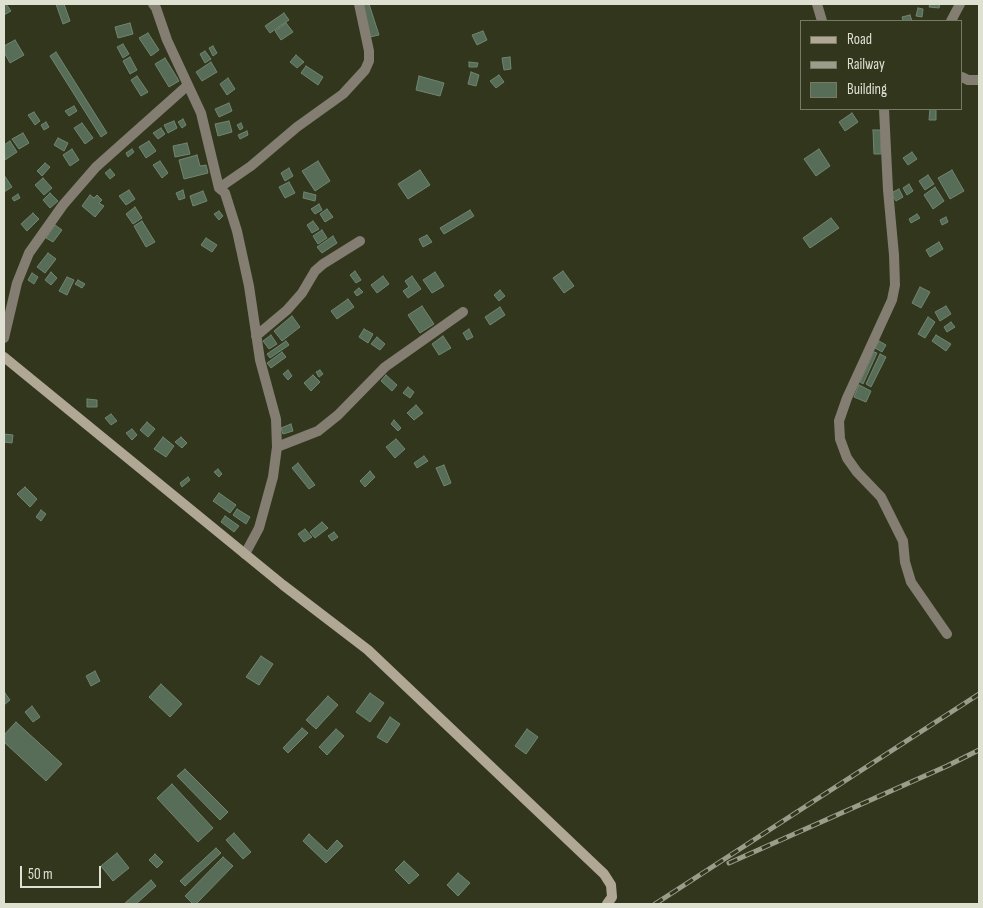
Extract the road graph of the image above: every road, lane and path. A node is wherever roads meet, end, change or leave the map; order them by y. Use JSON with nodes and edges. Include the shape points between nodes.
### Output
{"nodes":[{"id":1,"x":153,"y":4,"type":"edge"},
{"id":2,"x":359,"y":4,"type":"edge"},
{"id":3,"x":817,"y":4,"type":"edge"},
{"id":4,"x":960,"y":4,"type":"edge"},
{"id":5,"x":822,"y":20,"type":"edge"},
{"id":6,"x":952,"y":20,"type":"edge"},
{"id":7,"x":963,"y":78,"type":"edge"},
{"id":8,"x":979,"y":80,"type":"edge"},
{"id":9,"x":188,"y":85,"type":"junction"},
{"id":10,"x":884,"y":110,"type":"edge"},
{"id":11,"x":219,"y":188,"type":"junction"},
{"id":12,"x":360,"y":240,"type":"dead end"},
{"id":13,"x":463,"y":312,"type":"dead end"},
{"id":14,"x":256,"y":336,"type":"junction"},
{"id":15,"x":4,"y":338,"type":"edge"},
{"id":16,"x":4,"y":358,"type":"edge"},
{"id":17,"x":277,"y":447,"type":"junction"},
{"id":18,"x":245,"y":554,"type":"junction"},
{"id":19,"x":947,"y":634,"type":"dead end"},
{"id":20,"x":607,"y":904,"type":"edge"}],
"edges":[{"from":1,"to":9,"type":"street"},
{"from":2,"to":11,"type":"street","via":[[370,51],[365,70],[343,94]]},
{"from":3,"to":5,"type":"street"},
{"from":4,"to":6,"type":"street"},
{"from":7,"to":8,"type":"street"},
{"from":9,"to":11,"type":"street","via":[[201,113]]},
{"from":9,"to":15,"type":"street","via":[[96,167],[63,205],[29,253],[17,283]]},
{"from":10,"to":19,"type":"street","via":[[895,285],[892,300],[847,398],[840,420],[840,439],[847,458],[881,498],[903,540],[911,582]]},
{"from":11,"to":14,"type":"street","via":[[225,193],[237,231]]},
{"from":12,"to":14,"type":"street","via":[[315,271],[287,310]]},
{"from":13,"to":17,"type":"street","via":[[385,367],[318,431]]},
{"from":14,"to":17,"type":"street","via":[[276,419]]},
{"from":16,"to":18,"type":"street"},
{"from":17,"to":18,"type":"street","via":[[273,478],[261,520]]},
{"from":18,"to":20,"type":"street","via":[[368,650],[585,855],[611,885],[612,897]]}]}
